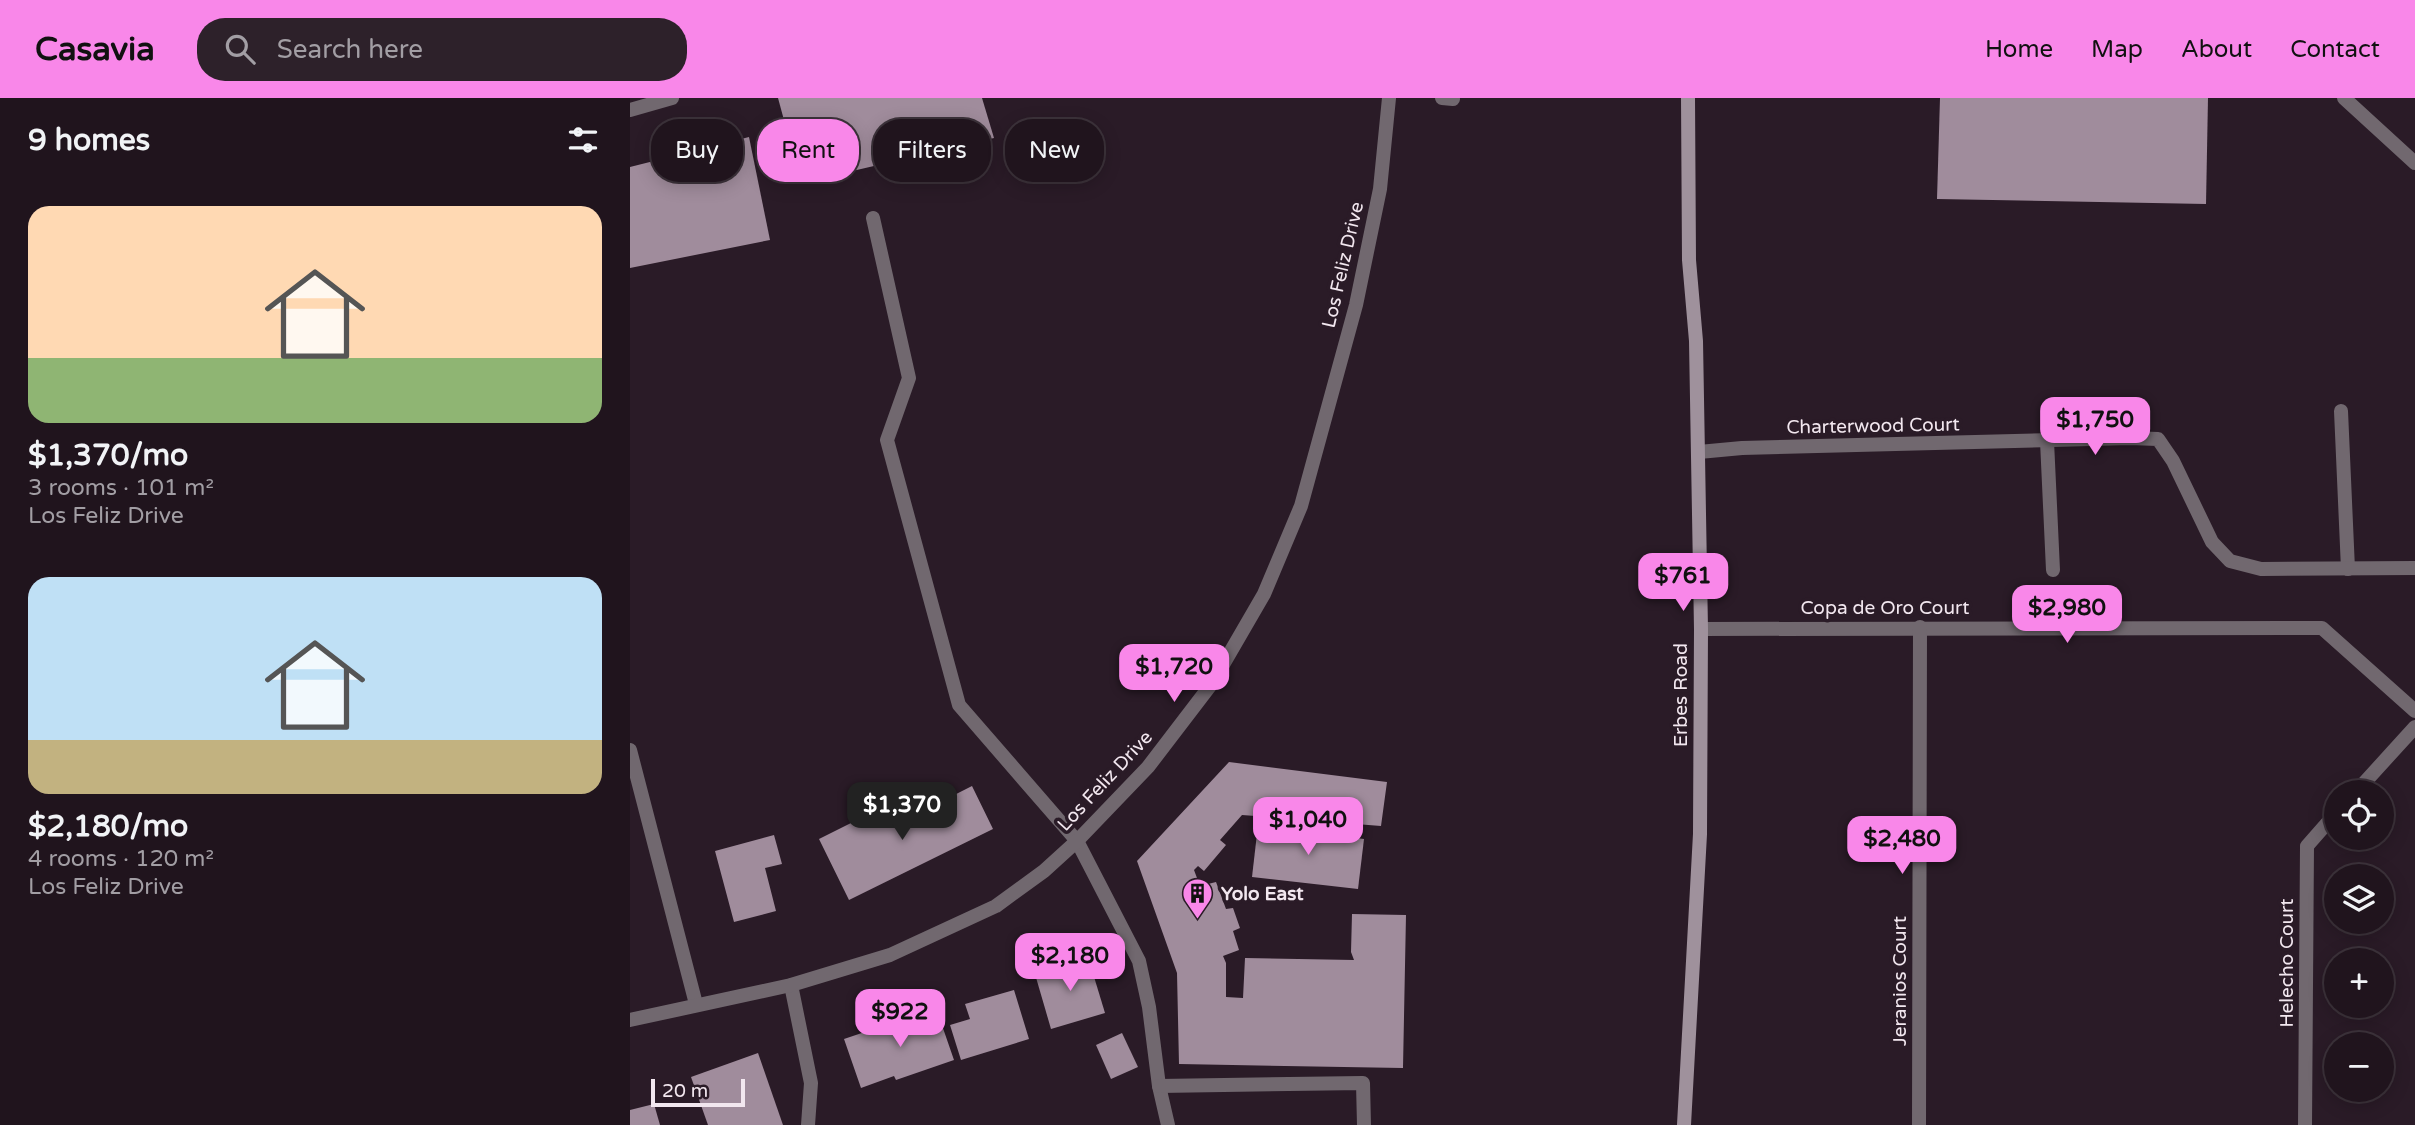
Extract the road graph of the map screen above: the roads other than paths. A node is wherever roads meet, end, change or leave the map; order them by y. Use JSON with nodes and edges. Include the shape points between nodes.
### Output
{"nodes":[{"id":1,"x":672,"y":98,"type":"edge"},
{"id":2,"x":1389,"y":98,"type":"edge"},
{"id":3,"x":1688,"y":98,"type":"edge"},
{"id":4,"x":2344,"y":98,"type":"edge"},
{"id":5,"x":630,"y":110,"type":"edge"},
{"id":6,"x":2415,"y":163,"type":"edge"},
{"id":7,"x":873,"y":218,"type":"dead end"},
{"id":8,"x":2341,"y":411,"type":"dead end"},
{"id":9,"x":2047,"y":441,"type":"junction"},
{"id":10,"x":1699,"y":452,"type":"junction"},
{"id":11,"x":2415,"y":568,"type":"edge"},
{"id":12,"x":2348,"y":569,"type":"junction"},
{"id":13,"x":2053,"y":570,"type":"dead end"},
{"id":14,"x":1920,"y":627,"type":"junction"},
{"id":15,"x":1701,"y":629,"type":"junction"},
{"id":16,"x":2415,"y":711,"type":"edge"},
{"id":17,"x":2415,"y":727,"type":"edge"},
{"id":18,"x":630,"y":750,"type":"edge"},
{"id":19,"x":2367,"y":780,"type":"edge"},
{"id":20,"x":2324,"y":827,"type":"edge"},
{"id":21,"x":1077,"y":841,"type":"junction"},
{"id":22,"x":791,"y":985,"type":"junction"},
{"id":23,"x":696,"y":1004,"type":"junction"},
{"id":24,"x":630,"y":1020,"type":"edge"},
{"id":25,"x":1159,"y":1086,"type":"junction"},
{"id":26,"x":808,"y":1125,"type":"edge"},
{"id":27,"x":1168,"y":1125,"type":"edge"},
{"id":28,"x":1364,"y":1125,"type":"edge"},
{"id":29,"x":1684,"y":1125,"type":"edge"},
{"id":30,"x":1919,"y":1125,"type":"edge"},
{"id":31,"x":2305,"y":1125,"type":"edge"}],
"edges":[{"from":1,"to":5,"type":"street"},
{"from":2,"to":21,"type":"street","name":"Los Feliz Drive","via":[[1380,189],[1356,305],[1301,506],[1264,594],[1213,682],[1148,766]]},
{"from":3,"to":10,"type":"street","name":"Erbes Road","via":[[1689,260]]},
{"from":4,"to":6,"type":"street"},
{"from":7,"to":21,"type":"street","via":[[909,378],[887,440],[959,705]]},
{"from":8,"to":12,"type":"street"},
{"from":9,"to":10,"type":"street","name":"Charterwood Court"},
{"from":9,"to":12,"type":"street","name":"Charterwood Court","via":[[2158,439],[2174,461],[2212,542],[2230,561],[2261,569]]},
{"from":9,"to":13,"type":"street"},
{"from":10,"to":15,"type":"street","name":"Erbes Road"},
{"from":11,"to":12,"type":"street","name":"Charterwood Court"},
{"from":14,"to":15,"type":"street","name":"Copa de Oro Court"},
{"from":14,"to":16,"type":"street","name":"Copa de Oro Court","via":[[2322,628]]},
{"from":14,"to":30,"type":"street","name":"Jeranios Court"},
{"from":15,"to":29,"type":"street","name":"Erbes Road","via":[[1700,834]]},
{"from":17,"to":19,"type":"street"},
{"from":18,"to":23,"type":"street"},
{"from":20,"to":31,"type":"street","name":"Helecho Court","via":[[2307,846]]},
{"from":21,"to":22,"type":"street","name":"Los Feliz Drive","via":[[996,906],[890,955]]},
{"from":21,"to":25,"type":"street","via":[[1139,961]]},
{"from":22,"to":23,"type":"street","name":"Los Feliz Drive"},
{"from":22,"to":26,"type":"street","via":[[811,1083]]},
{"from":23,"to":24,"type":"street","name":"Los Feliz Drive"},
{"from":25,"to":27,"type":"street"},
{"from":25,"to":28,"type":"street","via":[[1363,1083]]}]}
